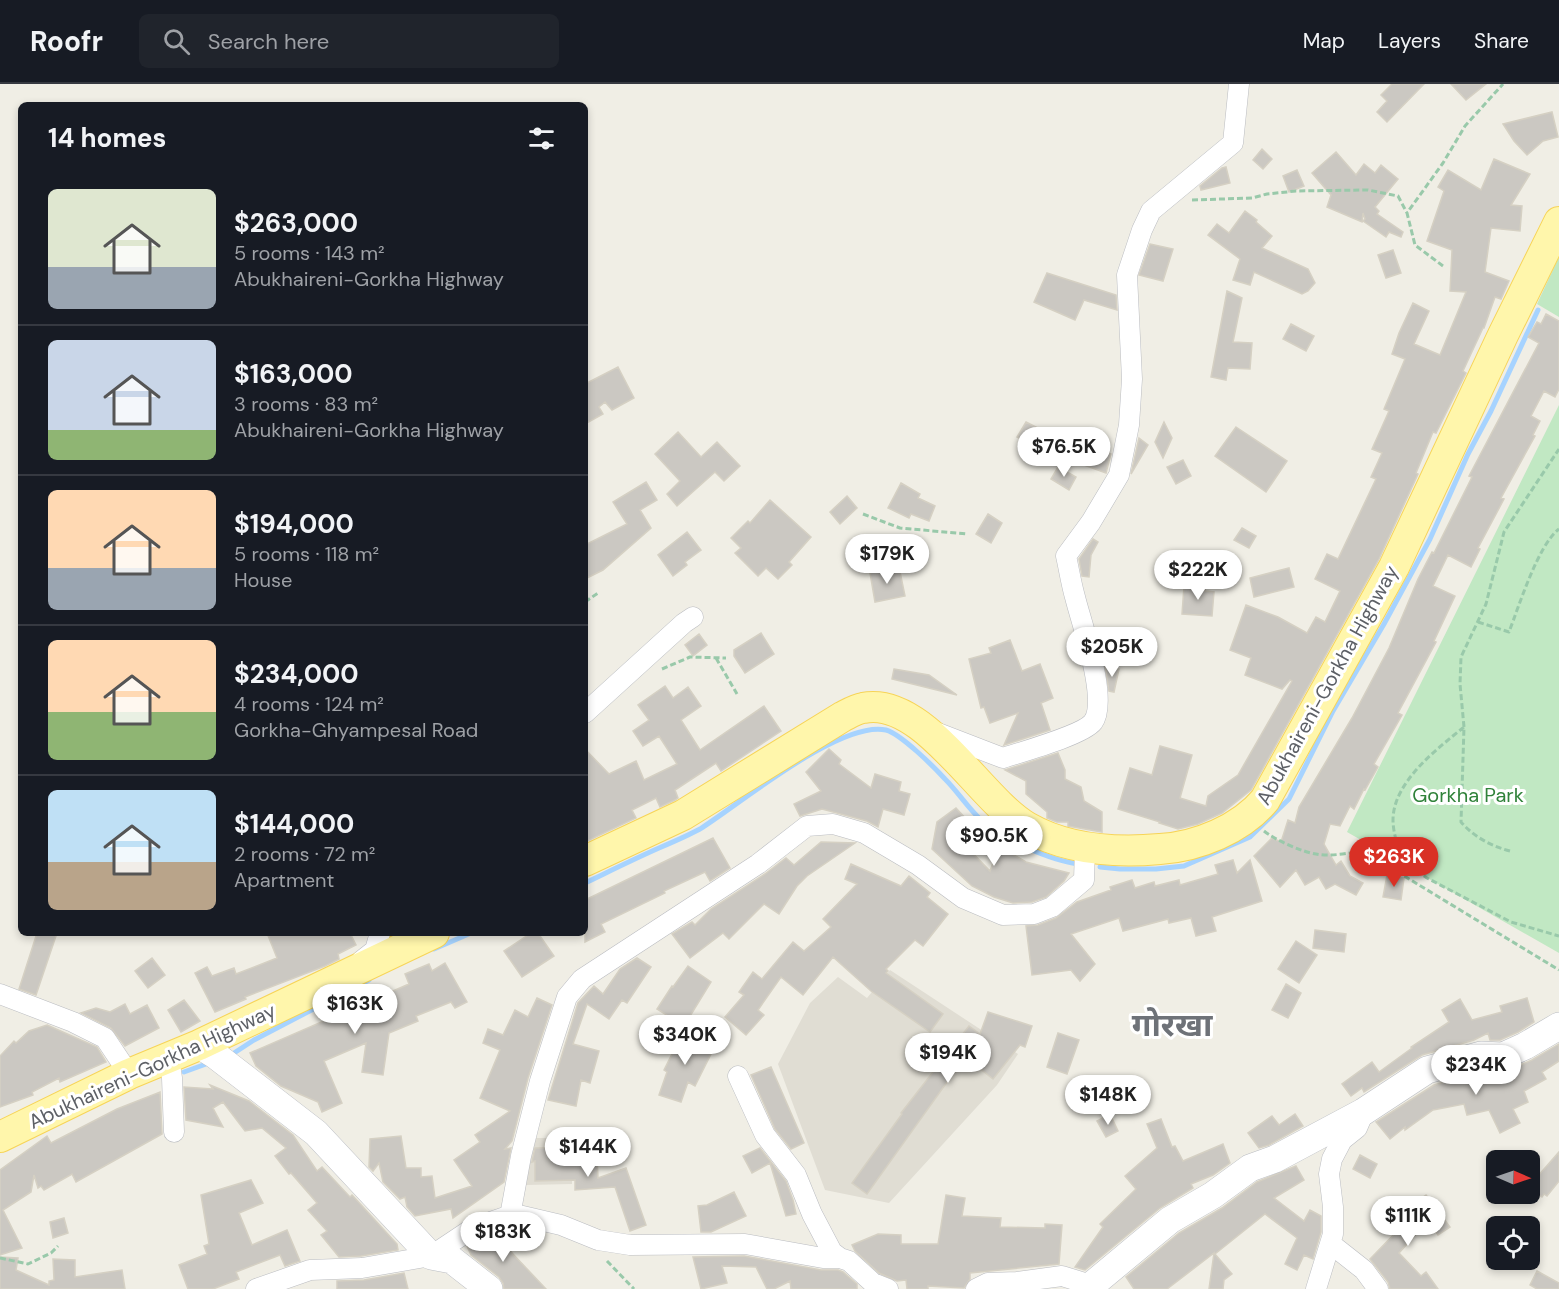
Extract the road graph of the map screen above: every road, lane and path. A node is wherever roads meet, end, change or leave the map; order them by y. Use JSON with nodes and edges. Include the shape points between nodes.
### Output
{"nodes":[{"id":1,"x":1239,"y":84,"type":"edge"},
{"id":2,"x":1503,"y":84,"type":"edge"},
{"id":3,"x":1185,"y":201,"type":"dead end"},
{"id":4,"x":1407,"y":213,"type":"junction"},
{"id":5,"x":1559,"y":222,"type":"edge"},
{"id":6,"x":1443,"y":266,"type":"dead end"},
{"id":7,"x":1559,"y":449,"type":"edge"},
{"id":8,"x":863,"y":514,"type":"dead end"},
{"id":9,"x":1559,"y":529,"type":"edge"},
{"id":10,"x":968,"y":534,"type":"dead end"},
{"id":11,"x":598,"y":593,"type":"dead end"},
{"id":12,"x":588,"y":600,"type":"edge"},
{"id":13,"x":693,"y":617,"type":"dead end"},
{"id":14,"x":1478,"y":622,"type":"junction"},
{"id":15,"x":716,"y":658,"type":"junction"},
{"id":16,"x":726,"y":658,"type":"dead end"},
{"id":17,"x":661,"y":669,"type":"dead end"},
{"id":18,"x":737,"y":694,"type":"dead end"},
{"id":19,"x":588,"y":710,"type":"edge"},
{"id":20,"x":922,"y":727,"type":"junction"},
{"id":21,"x":1464,"y":727,"type":"junction"},
{"id":22,"x":1245,"y":818,"type":"junction"},
{"id":23,"x":1084,"y":848,"type":"junction"},
{"id":24,"x":1510,"y":851,"type":"dead end"},
{"id":25,"x":588,"y":860,"type":"edge"},
{"id":26,"x":379,"y":936,"type":"edge"},
{"id":27,"x":428,"y":936,"type":"edge"},
{"id":28,"x":1559,"y":936,"type":"edge"},
{"id":29,"x":1559,"y":970,"type":"edge"},
{"id":30,"x":340,"y":978,"type":"junction"},
{"id":31,"x":0,"y":994,"type":"edge"},
{"id":32,"x":1559,"y":1026,"type":"edge"},
{"id":33,"x":199,"y":1045,"type":"junction"},
{"id":34,"x":169,"y":1058,"type":"junction"},
{"id":35,"x":129,"y":1074,"type":"junction"},
{"id":36,"x":738,"y":1076,"type":"dead end"},
{"id":37,"x":1363,"y":1112,"type":"junction"},
{"id":38,"x":174,"y":1132,"type":"dead end"},
{"id":39,"x":0,"y":1137,"type":"edge"},
{"id":40,"x":510,"y":1216,"type":"junction"},
{"id":41,"x":598,"y":1240,"type":"junction"},
{"id":42,"x":1331,"y":1244,"type":"junction"},
{"id":43,"x":58,"y":1246,"type":"dead end"},
{"id":44,"x":431,"y":1256,"type":"junction"},
{"id":45,"x":0,"y":1258,"type":"edge"},
{"id":46,"x":840,"y":1258,"type":"junction"},
{"id":47,"x":1089,"y":1287,"type":"edge"},
{"id":48,"x":256,"y":1289,"type":"edge"},
{"id":49,"x":489,"y":1289,"type":"edge"},
{"id":50,"x":634,"y":1289,"type":"edge"},
{"id":51,"x":888,"y":1289,"type":"edge"},
{"id":52,"x":976,"y":1289,"type":"edge"},
{"id":53,"x":1316,"y":1289,"type":"edge"},
{"id":54,"x":1378,"y":1289,"type":"edge"}],
"edges":[{"from":1,"to":20,"type":"street","via":[[1233,143],[1151,211],[1127,275],[1132,379],[1129,425],[1119,475],[1066,556],[1096,682],[1098,709],[1092,723],[1074,734],[1003,758]]},
{"from":2,"to":4,"type":"path","via":[[1465,126]]},
{"from":3,"to":4,"type":"path","via":[[1368,189],[1398,196]]},
{"from":4,"to":6,"type":"path","via":[[1415,245]]},
{"from":5,"to":22,"type":"main road","name":"Abukhaireni-Gorkha Highway","via":[[1394,567],[1265,800]]},
{"from":7,"to":14,"type":"path","via":[[1504,532]]},
{"from":8,"to":10,"type":"path","via":[[900,528]]},
{"from":9,"to":14,"type":"path","via":[[1551,535],[1538,560],[1509,633]]},
{"from":11,"to":12,"type":"path"},
{"from":13,"to":19,"type":"street"},
{"from":14,"to":21,"type":"path","via":[[1461,657]]},
{"from":15,"to":16,"type":"path"},
{"from":15,"to":17,"type":"path","via":[[690,657]]},
{"from":15,"to":18,"type":"path"},
{"from":20,"to":23,"type":"main road","name":"Abukhaireni-Gorkha Highway","via":[[999,806],[1027,827]]},
{"from":20,"to":25,"type":"main road","name":"Abukhaireni-Gorkha Highway","via":[[885,708],[863,708],[683,815]]},
{"from":21,"to":24,"type":"path","via":[[1461,822],[1481,839]]},
{"from":21,"to":28,"type":"path","via":[[1418,768],[1398,796],[1393,820],[1402,861],[1427,879],[1511,922]]},
{"from":22,"to":23,"type":"main road","name":"Abukhaireni-Gorkha Highway","via":[[1179,848]]},
{"from":22,"to":29,"type":"path","via":[[1270,836],[1315,854],[1363,851]]},
{"from":23,"to":40,"type":"street","via":[[1084,880],[1052,907],[1034,914],[1003,915],[963,898],[864,833],[832,824],[807,826],[740,876],[582,979],[567,997],[540,1081]]},
{"from":26,"to":30,"type":"street","via":[[375,950]]},
{"from":27,"to":30,"type":"main road","name":"Abukhaireni-Gorkha Highway"},
{"from":30,"to":33,"type":"main road","name":"Abukhaireni-Gorkha Highway"},
{"from":31,"to":35,"type":"street","via":[[105,1038]]},
{"from":32,"to":37,"type":"street","via":[[1503,1056],[1481,1055],[1427,1070]]},
{"from":33,"to":34,"type":"main road","name":"Abukhaireni-Gorkha Highway"},
{"from":33,"to":44,"type":"street","via":[[316,1133]]},
{"from":34,"to":35,"type":"main road","name":"Abukhaireni-Gorkha Highway"},
{"from":34,"to":38,"type":"street"},
{"from":35,"to":39,"type":"main road","name":"Abukhaireni-Gorkha Highway"},
{"from":36,"to":46,"type":"street","via":[[765,1135],[796,1175],[832,1252]]},
{"from":37,"to":42,"type":"street","via":[[1357,1128],[1342,1140],[1332,1159]]},
{"from":37,"to":47,"type":"street","via":[[1275,1159],[1250,1168],[1170,1221]]},
{"from":40,"to":41,"type":"street","via":[[561,1225]]},
{"from":40,"to":44,"type":"street","via":[[473,1228]]},
{"from":41,"to":46,"type":"street","via":[[650,1245],[745,1244]]},
{"from":41,"to":50,"type":"path","via":[[602,1255]]},
{"from":42,"to":53,"type":"street"},
{"from":42,"to":54,"type":"street","via":[[1364,1270]]},
{"from":43,"to":45,"type":"path","via":[[28,1264]]},
{"from":44,"to":48,"type":"street","via":[[362,1268],[310,1270]]},
{"from":44,"to":49,"type":"street","via":[[452,1260]]},
{"from":46,"to":51,"type":"street","via":[[849,1261],[873,1283]]},
{"from":47,"to":52,"type":"street","via":[[1062,1276],[988,1283]]}]}
